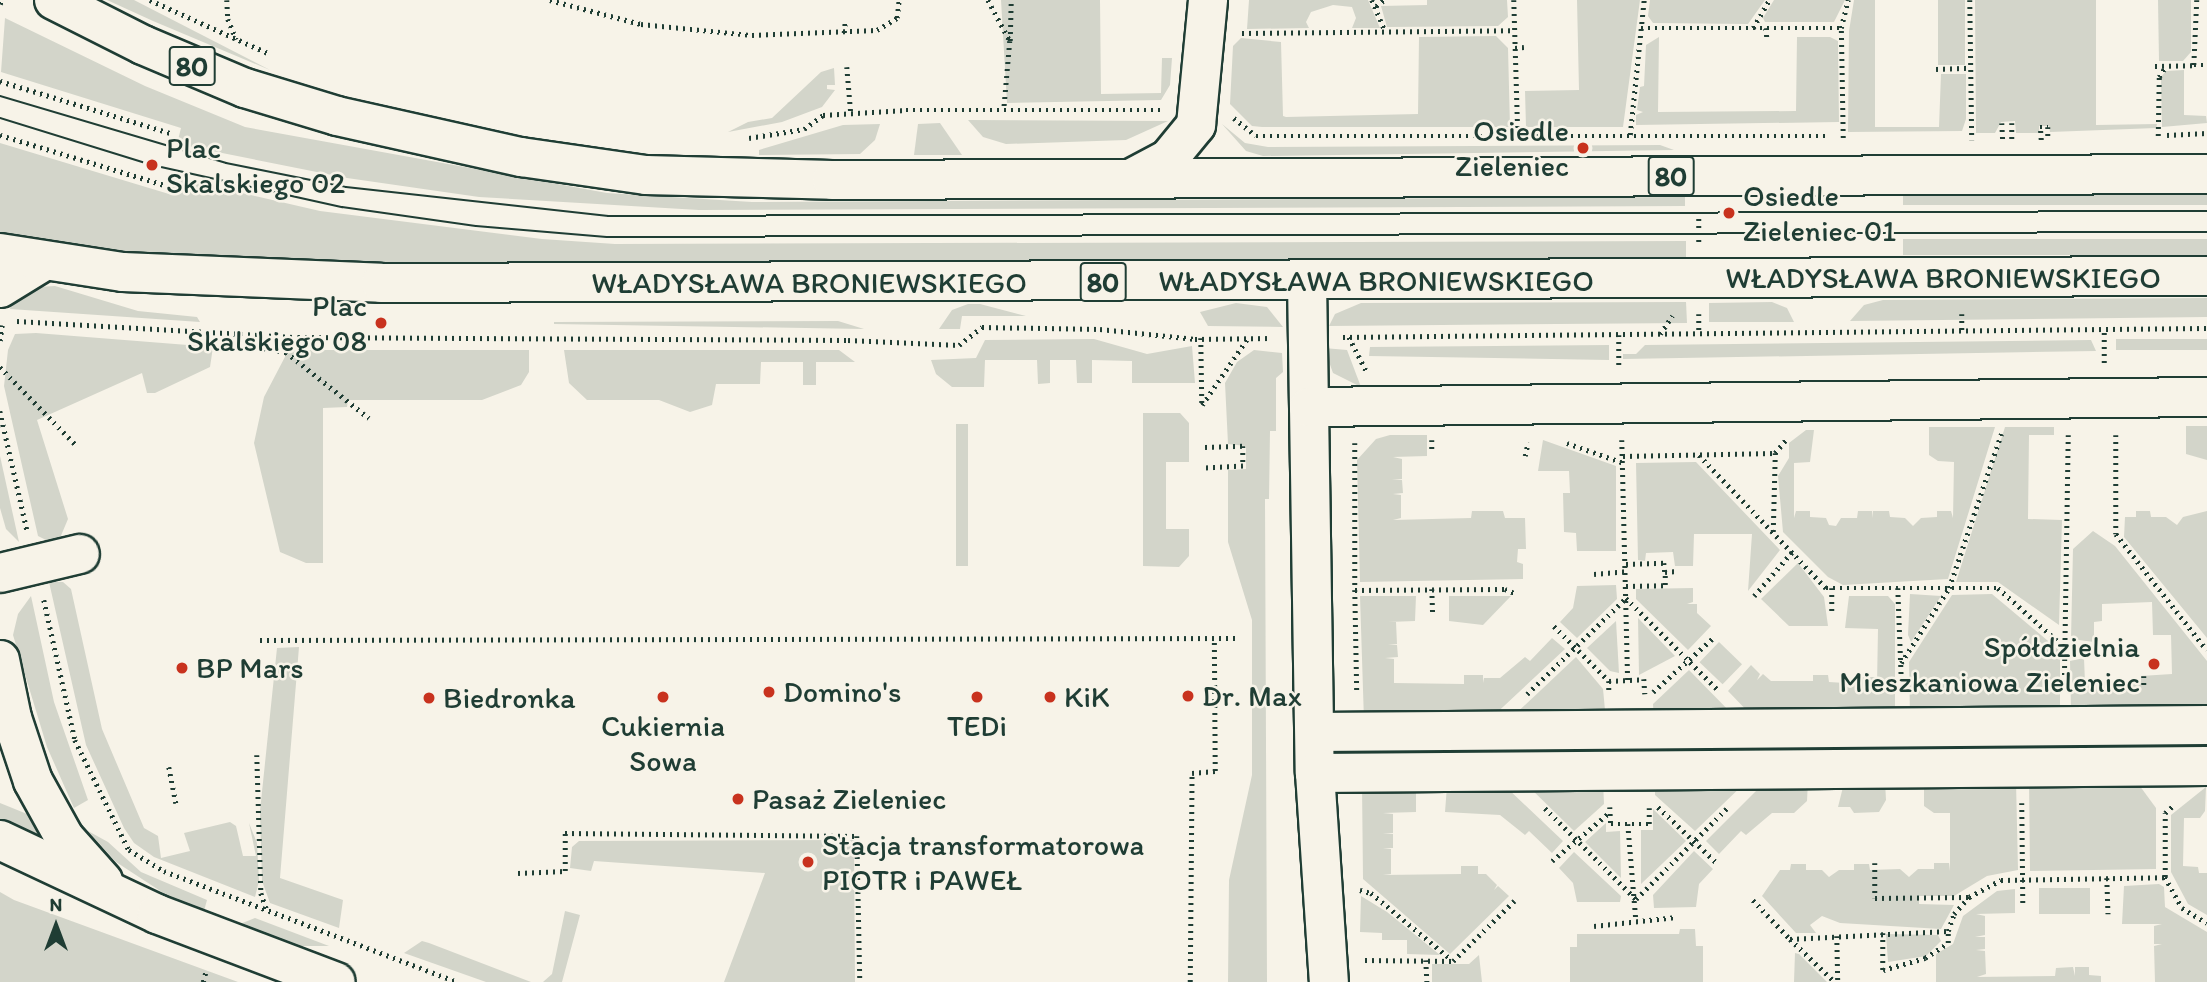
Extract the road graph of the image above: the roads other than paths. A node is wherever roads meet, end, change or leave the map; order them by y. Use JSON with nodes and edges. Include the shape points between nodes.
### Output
{"nodes":[{"id":1,"x":54,"y":0,"type":"edge"},
{"id":2,"x":1208,"y":0,"type":"edge"},
{"id":3,"x":2207,"y":174,"type":"edge"},
{"id":4,"x":1134,"y":177,"type":"junction"},
{"id":5,"x":0,"y":253,"type":"edge"},
{"id":6,"x":44,"y":261,"type":"junction"},
{"id":7,"x":2207,"y":276,"type":"edge"},
{"id":8,"x":1307,"y":281,"type":"junction"},
{"id":9,"x":0,"y":288,"type":"edge"},
{"id":10,"x":2207,"y":397,"type":"edge"},
{"id":11,"x":1309,"y":407,"type":"junction"},
{"id":12,"x":80,"y":554,"type":"dead end"},
{"id":13,"x":0,"y":573,"type":"edge"},
{"id":14,"x":0,"y":660,"type":"edge"},
{"id":15,"x":12,"y":718,"type":"junction"},
{"id":16,"x":2207,"y":725,"type":"edge"},
{"id":17,"x":1315,"y":733,"type":"junction"},
{"id":18,"x":0,"y":762,"type":"edge"},
{"id":19,"x":1315,"y":773,"type":"junction"},
{"id":20,"x":2196,"y":781,"type":"edge"},
{"id":21,"x":0,"y":840,"type":"edge"},
{"id":22,"x":117,"y":895,"type":"junction"},
{"id":23,"x":1329,"y":971,"type":"edge"},
{"id":24,"x":336,"y":982,"type":"edge"}],
"edges":[{"from":1,"to":4,"type":"main road","number":"80","via":[[143,45],[245,88],[422,138],[521,157],[696,178]]},
{"from":2,"to":4,"type":"main road","via":[[1196,125],[1169,158]]},
{"from":3,"to":4,"type":"main road","number":"80"},
{"from":5,"to":6,"type":"main road","name":"WŁADYSŁAWA BRONIEWSKIEGO","number":"80"},
{"from":6,"to":8,"type":"main road","name":"WŁADYSŁAWA BRONIEWSKIEGO","number":"80","via":[[237,280],[382,283]]},
{"from":6,"to":9,"type":"main road"},
{"from":7,"to":8,"type":"main road","name":"WŁADYSŁAWA BRONIEWSKIEGO","number":"80"},
{"from":8,"to":11,"type":"main road"},
{"from":10,"to":11,"type":"main road"},
{"from":11,"to":17,"type":"main road"},
{"from":12,"to":13,"type":"main road"},
{"from":14,"to":15,"type":"main road"},
{"from":15,"to":18,"type":"main road"},
{"from":15,"to":22,"type":"main road","via":[[44,804],[64,837]]},
{"from":16,"to":17,"type":"main road"},
{"from":17,"to":19,"type":"main road"},
{"from":19,"to":20,"type":"main road","via":[[2022,767]]},
{"from":19,"to":23,"type":"main road"},
{"from":21,"to":22,"type":"main road"},
{"from":22,"to":24,"type":"main road"}]}
